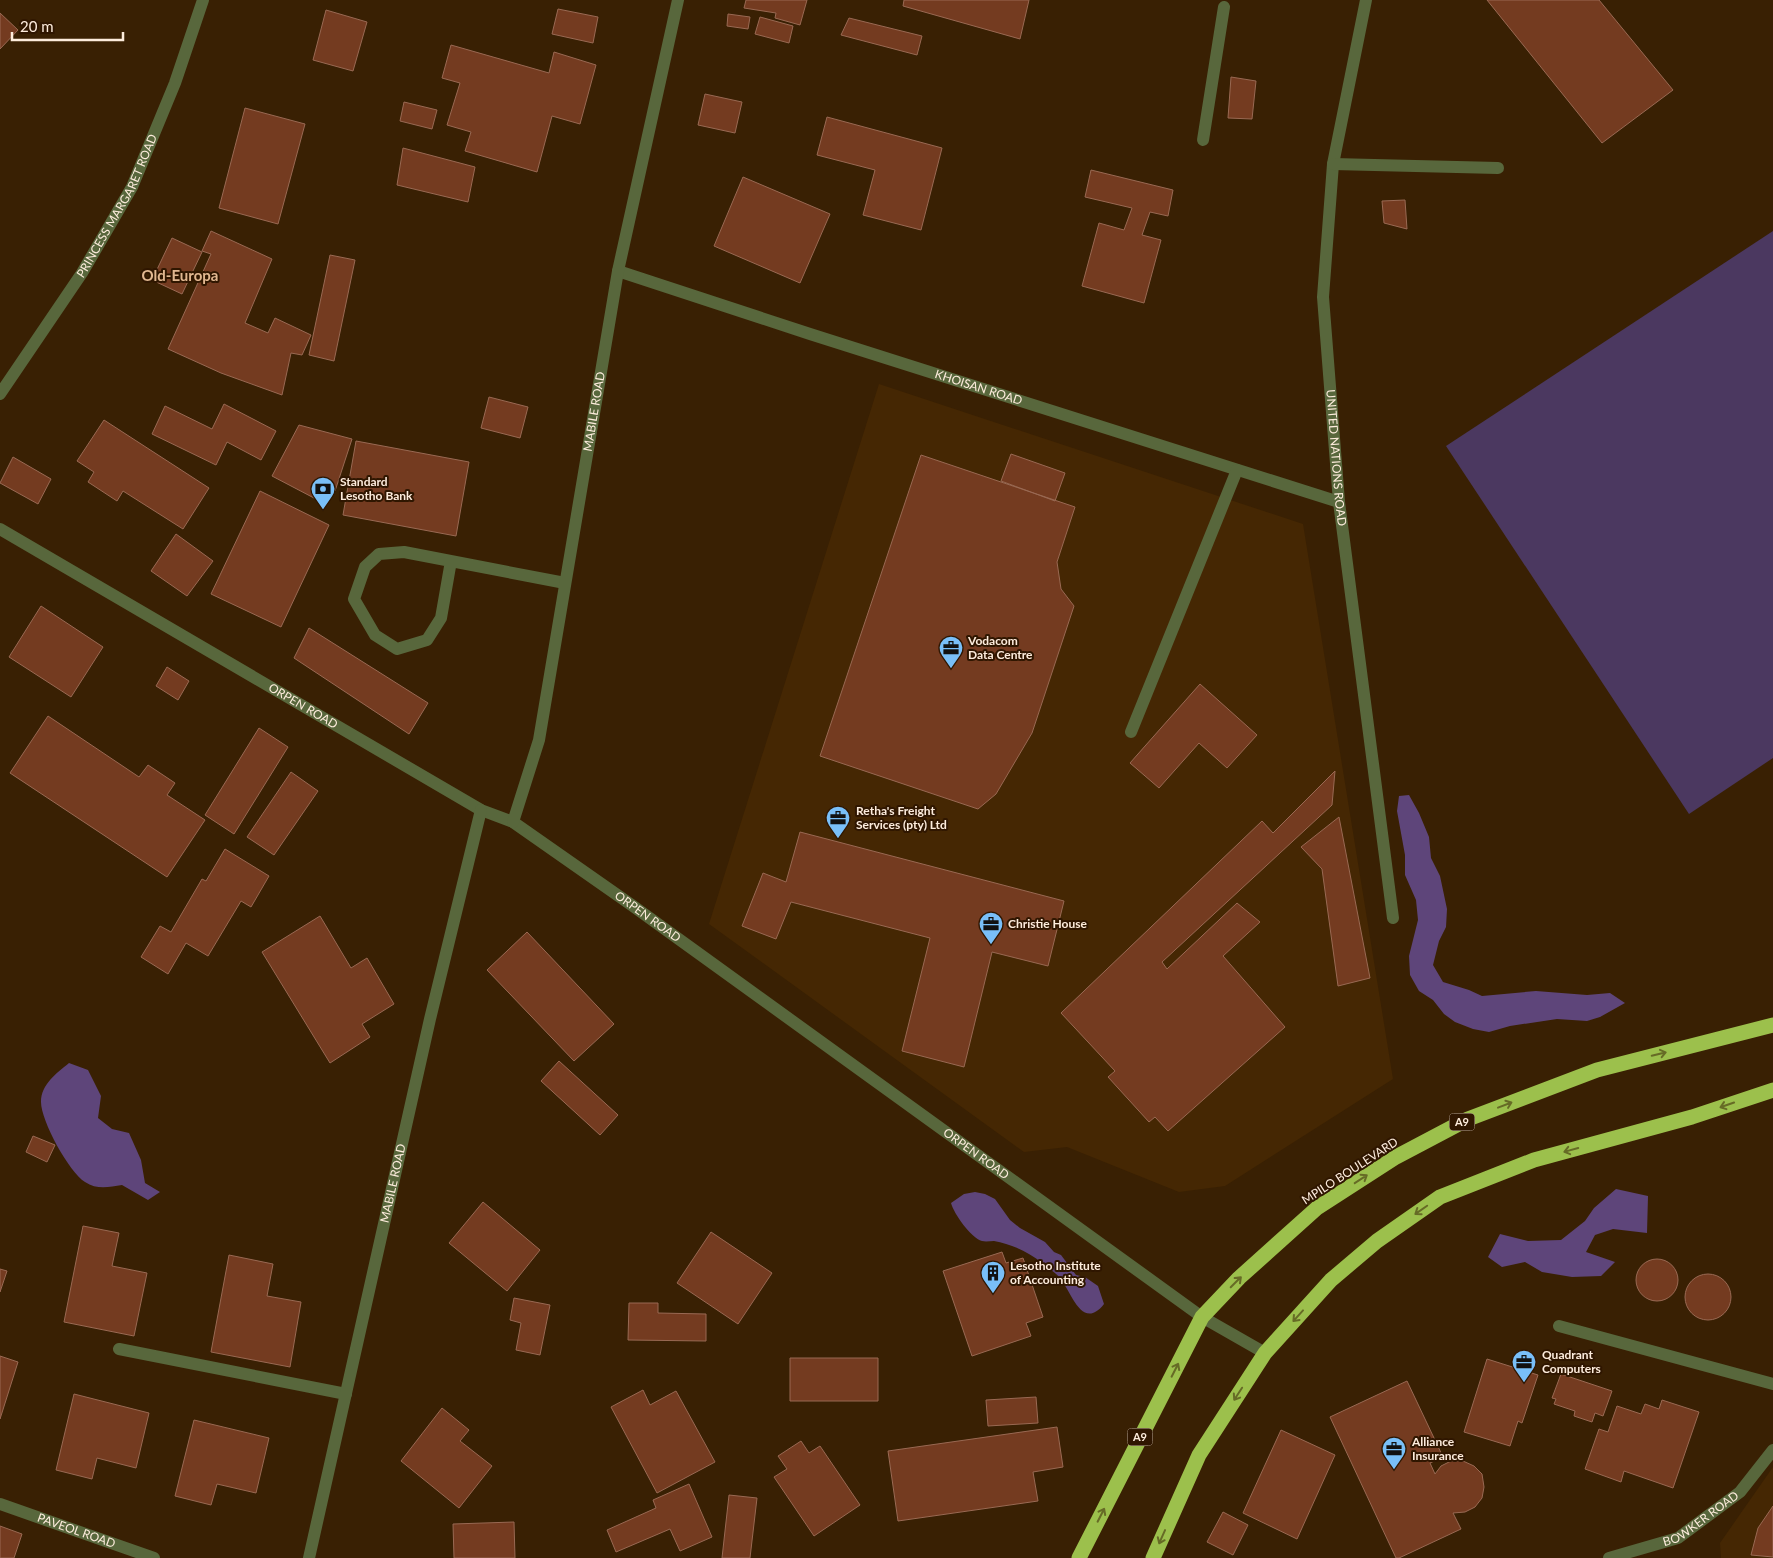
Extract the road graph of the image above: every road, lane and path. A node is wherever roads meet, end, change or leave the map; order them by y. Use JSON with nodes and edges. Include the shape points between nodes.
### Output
{"nodes":[{"id":1,"x":203,"y":0,"type":"edge"},
{"id":2,"x":678,"y":0,"type":"edge"},
{"id":3,"x":1366,"y":0,"type":"edge"},
{"id":4,"x":1224,"y":7,"type":"dead end"},
{"id":5,"x":1203,"y":140,"type":"dead end"},
{"id":6,"x":1333,"y":164,"type":"junction"},
{"id":7,"x":1498,"y":168,"type":"dead end"},
{"id":8,"x":618,"y":271,"type":"junction"},
{"id":9,"x":0,"y":394,"type":"edge"},
{"id":10,"x":1237,"y":470,"type":"junction"},
{"id":11,"x":1339,"y":502,"type":"junction"},
{"id":12,"x":0,"y":529,"type":"edge"},
{"id":13,"x":451,"y":561,"type":"junction"},
{"id":14,"x":565,"y":583,"type":"junction"},
{"id":15,"x":1131,"y":732,"type":"dead end"},
{"id":16,"x":481,"y":810,"type":"junction"},
{"id":17,"x":513,"y":822,"type":"junction"},
{"id":18,"x":1393,"y":918,"type":"dead end"},
{"id":19,"x":1773,"y":1025,"type":"edge"},
{"id":20,"x":1773,"y":1090,"type":"edge"},
{"id":21,"x":1202,"y":1317,"type":"junction"},
{"id":22,"x":1559,"y":1326,"type":"dead end"},
{"id":23,"x":119,"y":1349,"type":"dead end"},
{"id":24,"x":1265,"y":1353,"type":"junction"},
{"id":25,"x":1773,"y":1384,"type":"edge"},
{"id":26,"x":346,"y":1394,"type":"junction"},
{"id":27,"x":1773,"y":1450,"type":"edge"},
{"id":28,"x":0,"y":1504,"type":"edge"},
{"id":29,"x":154,"y":1558,"type":"edge"},
{"id":30,"x":309,"y":1558,"type":"edge"},
{"id":31,"x":1079,"y":1558,"type":"edge"},
{"id":32,"x":1153,"y":1558,"type":"edge"},
{"id":33,"x":1609,"y":1558,"type":"edge"}],
"edges":[{"from":1,"to":9,"type":"street","name":"PRINCESS MARGARET ROAD","via":[[175,82],[132,187],[82,273]]},
{"from":2,"to":8,"type":"street","name":"MABILE ROAD"},
{"from":3,"to":6,"type":"street","name":"UNITED NATIONS ROAD"},
{"from":4,"to":5,"type":"street"},
{"from":6,"to":7,"type":"street"},
{"from":6,"to":11,"type":"street","name":"UNITED NATIONS ROAD","via":[[1323,297]]},
{"from":8,"to":10,"type":"street","name":"KHOISAN ROAD"},
{"from":8,"to":14,"type":"street","name":"MABILE ROAD"},
{"from":10,"to":11,"type":"street","name":"KHOISAN ROAD"},
{"from":10,"to":15,"type":"street"},
{"from":11,"to":18,"type":"street","name":"UNITED NATIONS ROAD"},
{"from":12,"to":16,"type":"street","name":"ORPEN ROAD"},
{"from":13,"to":13,"type":"street","via":[[404,552],[379,554],[365,567],[354,599],[375,635],[398,649],[427,640],[442,618]]},
{"from":13,"to":14,"type":"street"},
{"from":14,"to":17,"type":"street","name":"MABILE ROAD","via":[[538,740]]},
{"from":16,"to":17,"type":"street","name":"ORPEN ROAD"},
{"from":16,"to":26,"type":"street","name":"MABILE ROAD","via":[[430,1019]]},
{"from":17,"to":21,"type":"street","name":"ORPEN ROAD"},
{"from":21,"to":19,"type":"highway","name":"MPILO BOULEVARD","number":"A9","one_way":true,"via":[[1239,1278],[1316,1208],[1396,1157],[1468,1119],[1597,1070]]},
{"from":20,"to":24,"type":"highway","one_way":true,"via":[[1692,1117],[1534,1160],[1440,1197],[1377,1241],[1331,1280]]},
{"from":21,"to":24,"type":"street","name":"ORPEN ROAD"},
{"from":31,"to":21,"type":"highway","name":"MPILO BOULEVARD","number":"A9","one_way":true},
{"from":22,"to":25,"type":"street"},
{"from":23,"to":26,"type":"street"},
{"from":24,"to":32,"type":"highway","one_way":true,"via":[[1199,1455]]},
{"from":26,"to":30,"type":"street","name":"MABILE ROAD"},
{"from":27,"to":33,"type":"street","name":"BOWKER ROAD","via":[[1740,1492],[1678,1538]]},
{"from":28,"to":29,"type":"street","name":"PAVEOL ROAD"}]}
